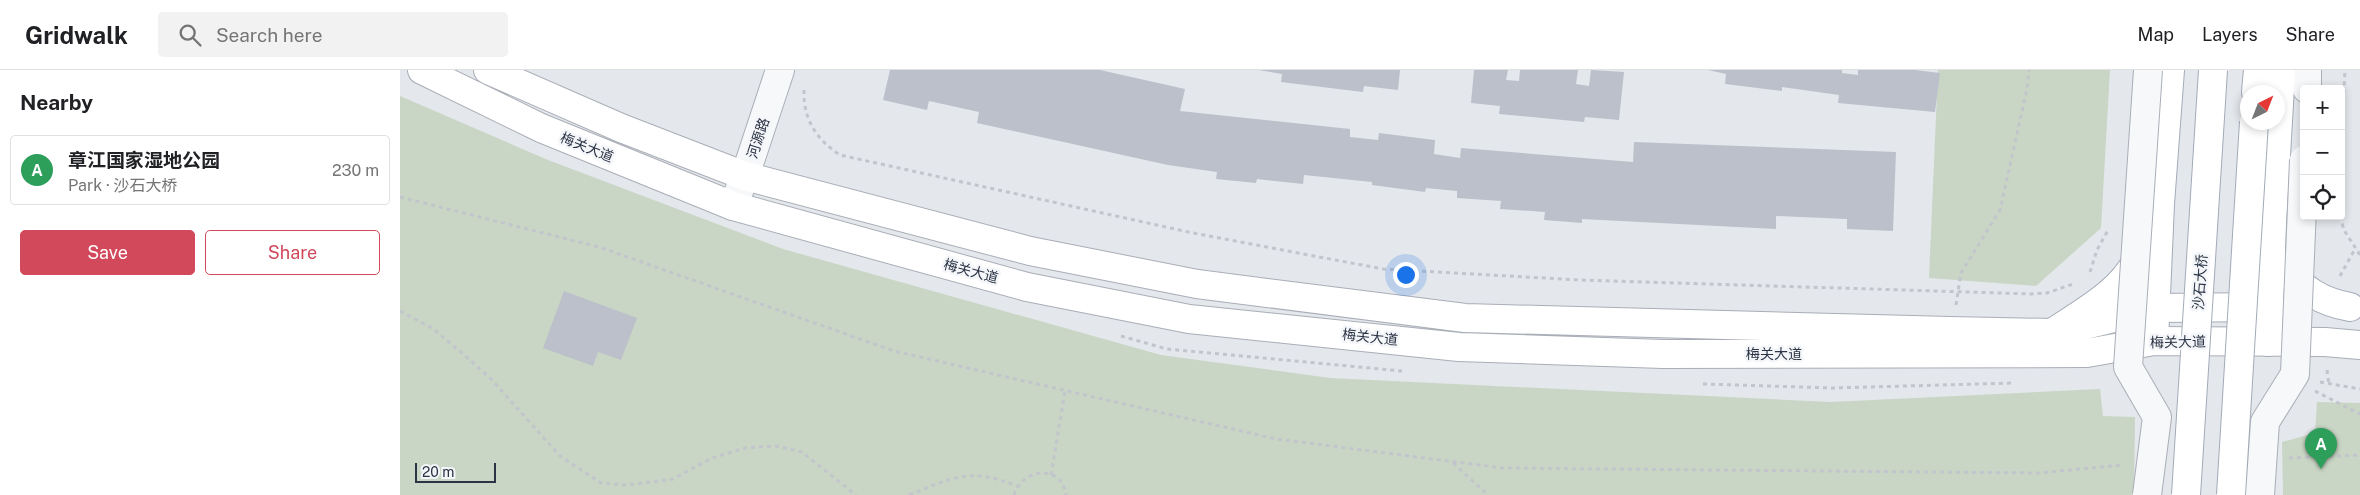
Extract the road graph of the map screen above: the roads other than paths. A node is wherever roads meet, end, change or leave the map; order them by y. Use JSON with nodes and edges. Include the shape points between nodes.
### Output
{"nodes":[{"id":1,"x":422,"y":70,"type":"edge"},
{"id":2,"x":488,"y":70,"type":"edge"},
{"id":3,"x":780,"y":70,"type":"edge"},
{"id":4,"x":2148,"y":70,"type":"edge"},
{"id":5,"x":2170,"y":70,"type":"edge"},
{"id":6,"x":2213,"y":70,"type":"edge"},
{"id":7,"x":2258,"y":70,"type":"edge"},
{"id":8,"x":2281,"y":70,"type":"edge"},
{"id":9,"x":2308,"y":70,"type":"edge"},
{"id":10,"x":2257,"y":85,"type":"edge"},
{"id":11,"x":2307,"y":85,"type":"edge"},
{"id":12,"x":2253,"y":130,"type":"edge"},
{"id":13,"x":2303,"y":175,"type":"edge"},
{"id":14,"x":745,"y":176,"type":"junction"},
{"id":15,"x":2160,"y":204,"type":"junction"},
{"id":16,"x":733,"y":206,"type":"junction"},
{"id":17,"x":2272,"y":224,"type":"junction"},
{"id":18,"x":2269,"y":307,"type":"junction"},
{"id":19,"x":2355,"y":307,"type":"edge"},
{"id":20,"x":2156,"y":308,"type":"junction"},
{"id":21,"x":2052,"y":333,"type":"junction"},
{"id":22,"x":2154,"y":341,"type":"junction"},
{"id":23,"x":2268,"y":342,"type":"junction"},
{"id":24,"x":2360,"y":345,"type":"edge"},
{"id":25,"x":2147,"y":495,"type":"edge"},
{"id":26,"x":2186,"y":495,"type":"edge"},
{"id":27,"x":2230,"y":495,"type":"edge"},
{"id":28,"x":2260,"y":495,"type":"edge"}],
"edges":[{"from":1,"to":16,"type":"main road","name":"梅关大道","via":[[541,128]]},
{"from":2,"to":14,"type":"main road","name":"梅关大道","via":[[621,128]]},
{"from":3,"to":14,"type":"street","name":"河源路"},
{"from":4,"to":25,"type":"street","bridge":true,"via":[[2128,367],[2157,417]]},
{"from":5,"to":15,"type":"main road"},
{"from":6,"to":26,"type":"main road","name":"沙石大桥","bridge":true},
{"from":7,"to":10,"type":"main road"},
{"from":8,"to":17,"type":"main road"},
{"from":9,"to":11,"type":"street"},
{"from":12,"to":27,"type":"main road","bridge":true},
{"from":13,"to":28,"type":"street","bridge":true,"via":[[2295,374],[2265,422]]},
{"from":14,"to":16,"type":"street","name":"河源路"},
{"from":14,"to":21,"type":"main road","name":"梅关大道","via":[[1030,251],[1197,284],[1455,317]]},
{"from":15,"to":20,"type":"main road"},
{"from":15,"to":21,"type":"main road","via":[[2136,263],[2123,281]]},
{"from":16,"to":22,"type":"main road","name":"梅关大道","via":[[1027,287],[1189,319],[1459,347],[1663,354],[2087,353]]},
{"from":17,"to":18,"type":"main road"},
{"from":17,"to":19,"type":"main road","via":[[2278,255],[2296,280],[2321,300]]},
{"from":18,"to":19,"type":"main road","name":"梅关大道"},
{"from":18,"to":20,"type":"main road","name":"梅关大道"},
{"from":18,"to":23,"type":"main road"},
{"from":20,"to":21,"type":"main road","name":"梅关大道"},
{"from":20,"to":22,"type":"main road"},
{"from":22,"to":23,"type":"main road","name":"梅关大道"},
{"from":23,"to":24,"type":"main road","name":"梅关大道"}]}
